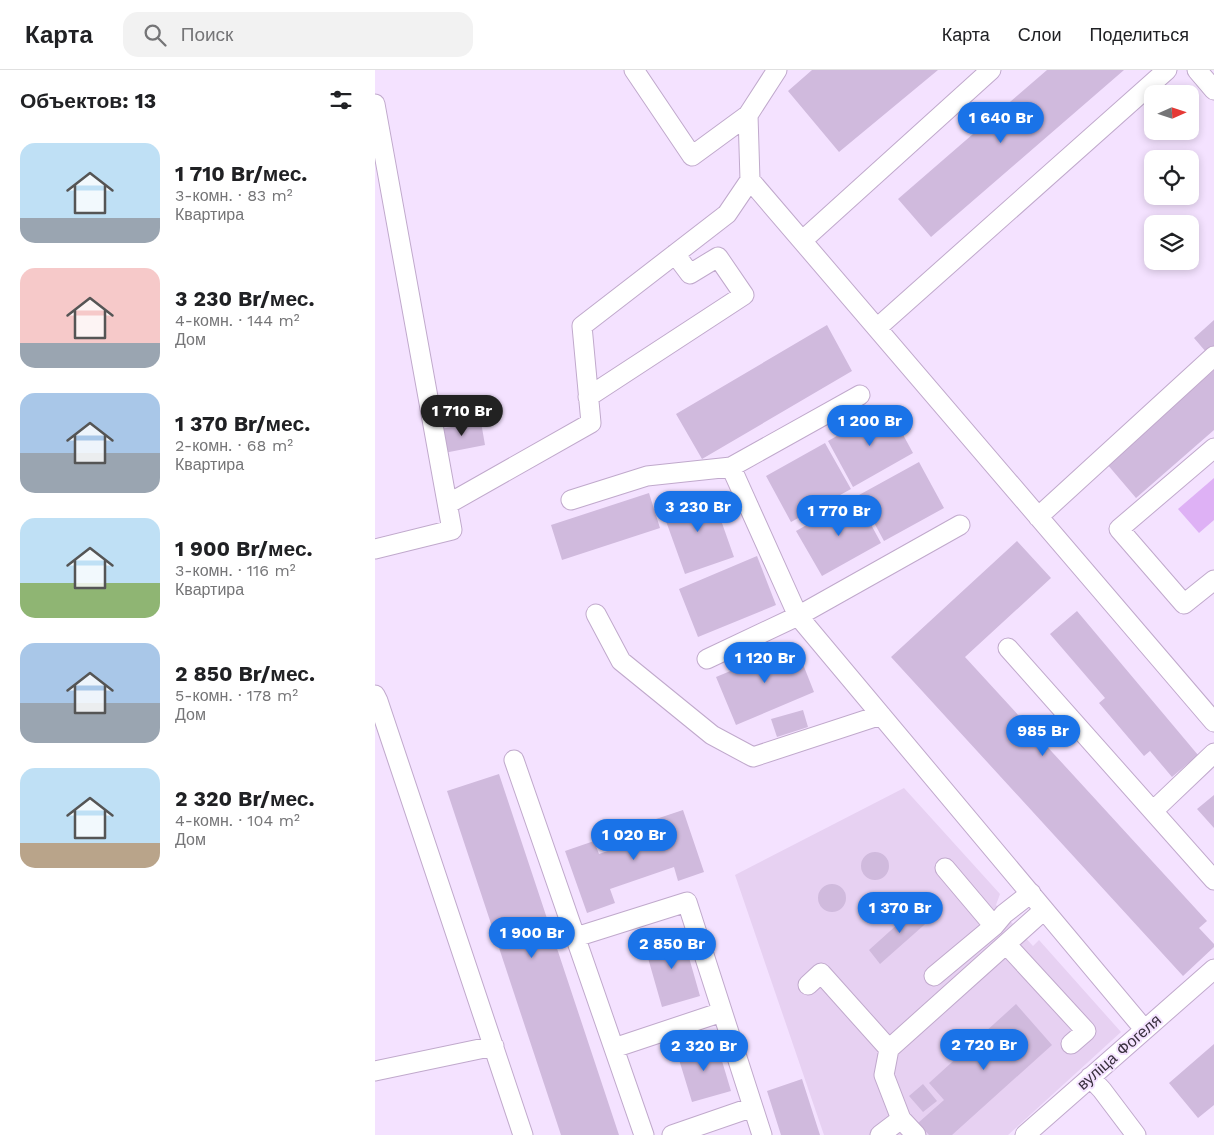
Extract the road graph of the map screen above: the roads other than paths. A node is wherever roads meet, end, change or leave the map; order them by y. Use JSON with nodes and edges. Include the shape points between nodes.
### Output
{"nodes":[{"id":1,"x":634,"y":70,"type":"edge"},
{"id":2,"x":777,"y":70,"type":"edge"},
{"id":3,"x":991,"y":70,"type":"edge"},
{"id":4,"x":1167,"y":70,"type":"edge"},
{"id":5,"x":1197,"y":70,"type":"edge"},
{"id":6,"x":1214,"y":90,"type":"edge"},
{"id":7,"x":375,"y":104,"type":"edge"},
{"id":8,"x":748,"y":115,"type":"junction"},
{"id":9,"x":750,"y":180,"type":"junction"},
{"id":10,"x":803,"y":240,"type":"junction"},
{"id":11,"x":675,"y":254,"type":"junction"},
{"id":12,"x":877,"y":328,"type":"junction"},
{"id":13,"x":1214,"y":356,"type":"edge"},
{"id":14,"x":861,"y":395,"type":"dead end"},
{"id":15,"x":588,"y":397,"type":"junction"},
{"id":16,"x":1214,"y":448,"type":"edge"},
{"id":17,"x":731,"y":467,"type":"junction"},
{"id":18,"x":571,"y":500,"type":"dead end"},
{"id":19,"x":448,"y":504,"type":"junction"},
{"id":20,"x":1038,"y":517,"type":"junction"},
{"id":21,"x":960,"y":525,"type":"dead end"},
{"id":22,"x":375,"y":549,"type":"edge"},
{"id":23,"x":1214,"y":580,"type":"edge"},
{"id":24,"x":596,"y":614,"type":"dead end"},
{"id":25,"x":798,"y":616,"type":"junction"},
{"id":26,"x":1009,"y":648,"type":"dead end"},
{"id":27,"x":707,"y":659,"type":"dead end"},
{"id":28,"x":375,"y":696,"type":"edge"},
{"id":29,"x":881,"y":715,"type":"junction"},
{"id":30,"x":1214,"y":722,"type":"edge"},
{"id":31,"x":1214,"y":754,"type":"edge"},
{"id":32,"x":514,"y":760,"type":"dead end"},
{"id":33,"x":1153,"y":811,"type":"junction"},
{"id":34,"x":945,"y":868,"type":"dead end"},
{"id":35,"x":1214,"y":880,"type":"edge"},
{"id":36,"x":1031,"y":893,"type":"junction"},
{"id":37,"x":1044,"y":910,"type":"junction"},
{"id":38,"x":994,"y":926,"type":"junction"},
{"id":39,"x":576,"y":937,"type":"junction"},
{"id":40,"x":1006,"y":944,"type":"junction"},
{"id":41,"x":1212,"y":974,"type":"edge"},
{"id":42,"x":934,"y":976,"type":"dead end"},
{"id":43,"x":808,"y":985,"type":"dead end"},
{"id":44,"x":722,"y":1012,"type":"junction"},
{"id":45,"x":1144,"y":1029,"type":"junction"},
{"id":46,"x":1071,"y":1044,"type":"dead end"},
{"id":47,"x":494,"y":1046,"type":"junction"},
{"id":48,"x":614,"y":1048,"type":"junction"},
{"id":49,"x":889,"y":1049,"type":"junction"},
{"id":50,"x":375,"y":1071,"type":"edge"},
{"id":51,"x":1090,"y":1077,"type":"junction"},
{"id":52,"x":753,"y":1107,"type":"junction"},
{"id":53,"x":901,"y":1119,"type":"junction"},
{"id":54,"x":523,"y":1135,"type":"edge"},
{"id":55,"x":645,"y":1135,"type":"edge"},
{"id":56,"x":672,"y":1135,"type":"edge"},
{"id":57,"x":762,"y":1135,"type":"edge"},
{"id":58,"x":880,"y":1135,"type":"edge"},
{"id":59,"x":916,"y":1135,"type":"edge"},
{"id":60,"x":1025,"y":1135,"type":"edge"},
{"id":61,"x":1136,"y":1135,"type":"edge"}],
"edges":[{"from":1,"to":8,"type":"street","via":[[692,156]]},
{"from":2,"to":8,"type":"street"},
{"from":3,"to":10,"type":"street"},
{"from":4,"to":12,"type":"street"},
{"from":5,"to":6,"type":"street"},
{"from":7,"to":19,"type":"street"},
{"from":8,"to":9,"type":"street"},
{"from":9,"to":10,"type":"street"},
{"from":9,"to":11,"type":"street","via":[[727,214]]},
{"from":10,"to":12,"type":"street"},
{"from":11,"to":15,"type":"street","via":[[582,326]]},
{"from":11,"to":15,"type":"street","via":[[690,274],[718,258],[744,295]]},
{"from":12,"to":20,"type":"street"},
{"from":13,"to":20,"type":"street"},
{"from":14,"to":17,"type":"street"},
{"from":15,"to":19,"type":"street","via":[[591,423]]},
{"from":16,"to":23,"type":"street","via":[[1119,529],[1184,604]]},
{"from":17,"to":18,"type":"street","via":[[647,476]]},
{"from":17,"to":25,"type":"street"},
{"from":19,"to":22,"type":"street","via":[[452,530]]},
{"from":20,"to":30,"type":"street"},
{"from":21,"to":25,"type":"street"},
{"from":24,"to":29,"type":"street","via":[[621,661],[712,735],[753,757]]},
{"from":25,"to":27,"type":"street"},
{"from":25,"to":29,"type":"street"},
{"from":26,"to":33,"type":"street"},
{"from":28,"to":47,"type":"street"},
{"from":29,"to":36,"type":"street"},
{"from":31,"to":33,"type":"street"},
{"from":32,"to":39,"type":"street"},
{"from":33,"to":35,"type":"street"},
{"from":34,"to":38,"type":"street"},
{"from":36,"to":37,"type":"street"},
{"from":36,"to":38,"type":"street"},
{"from":37,"to":40,"type":"street"},
{"from":37,"to":45,"type":"street"},
{"from":38,"to":42,"type":"street"},
{"from":39,"to":44,"type":"street","via":[[687,902]]},
{"from":39,"to":48,"type":"street"},
{"from":40,"to":46,"type":"street","via":[[1086,1031]]},
{"from":40,"to":49,"type":"street"},
{"from":41,"to":45,"type":"street","name":"вуліца Фогеля"},
{"from":43,"to":49,"type":"street","via":[[821,973]]},
{"from":44,"to":48,"type":"street"},
{"from":44,"to":52,"type":"street"},
{"from":45,"to":51,"type":"street","name":"вуліца Фогеля"},
{"from":47,"to":50,"type":"street"},
{"from":47,"to":54,"type":"street"},
{"from":48,"to":55,"type":"street"},
{"from":49,"to":53,"type":"street","via":[[884,1075]]},
{"from":51,"to":60,"type":"street","name":"вуліца Фогеля"},
{"from":51,"to":61,"type":"street"},
{"from":52,"to":56,"type":"street"},
{"from":52,"to":57,"type":"street"},
{"from":53,"to":58,"type":"street"},
{"from":53,"to":59,"type":"street"}]}
